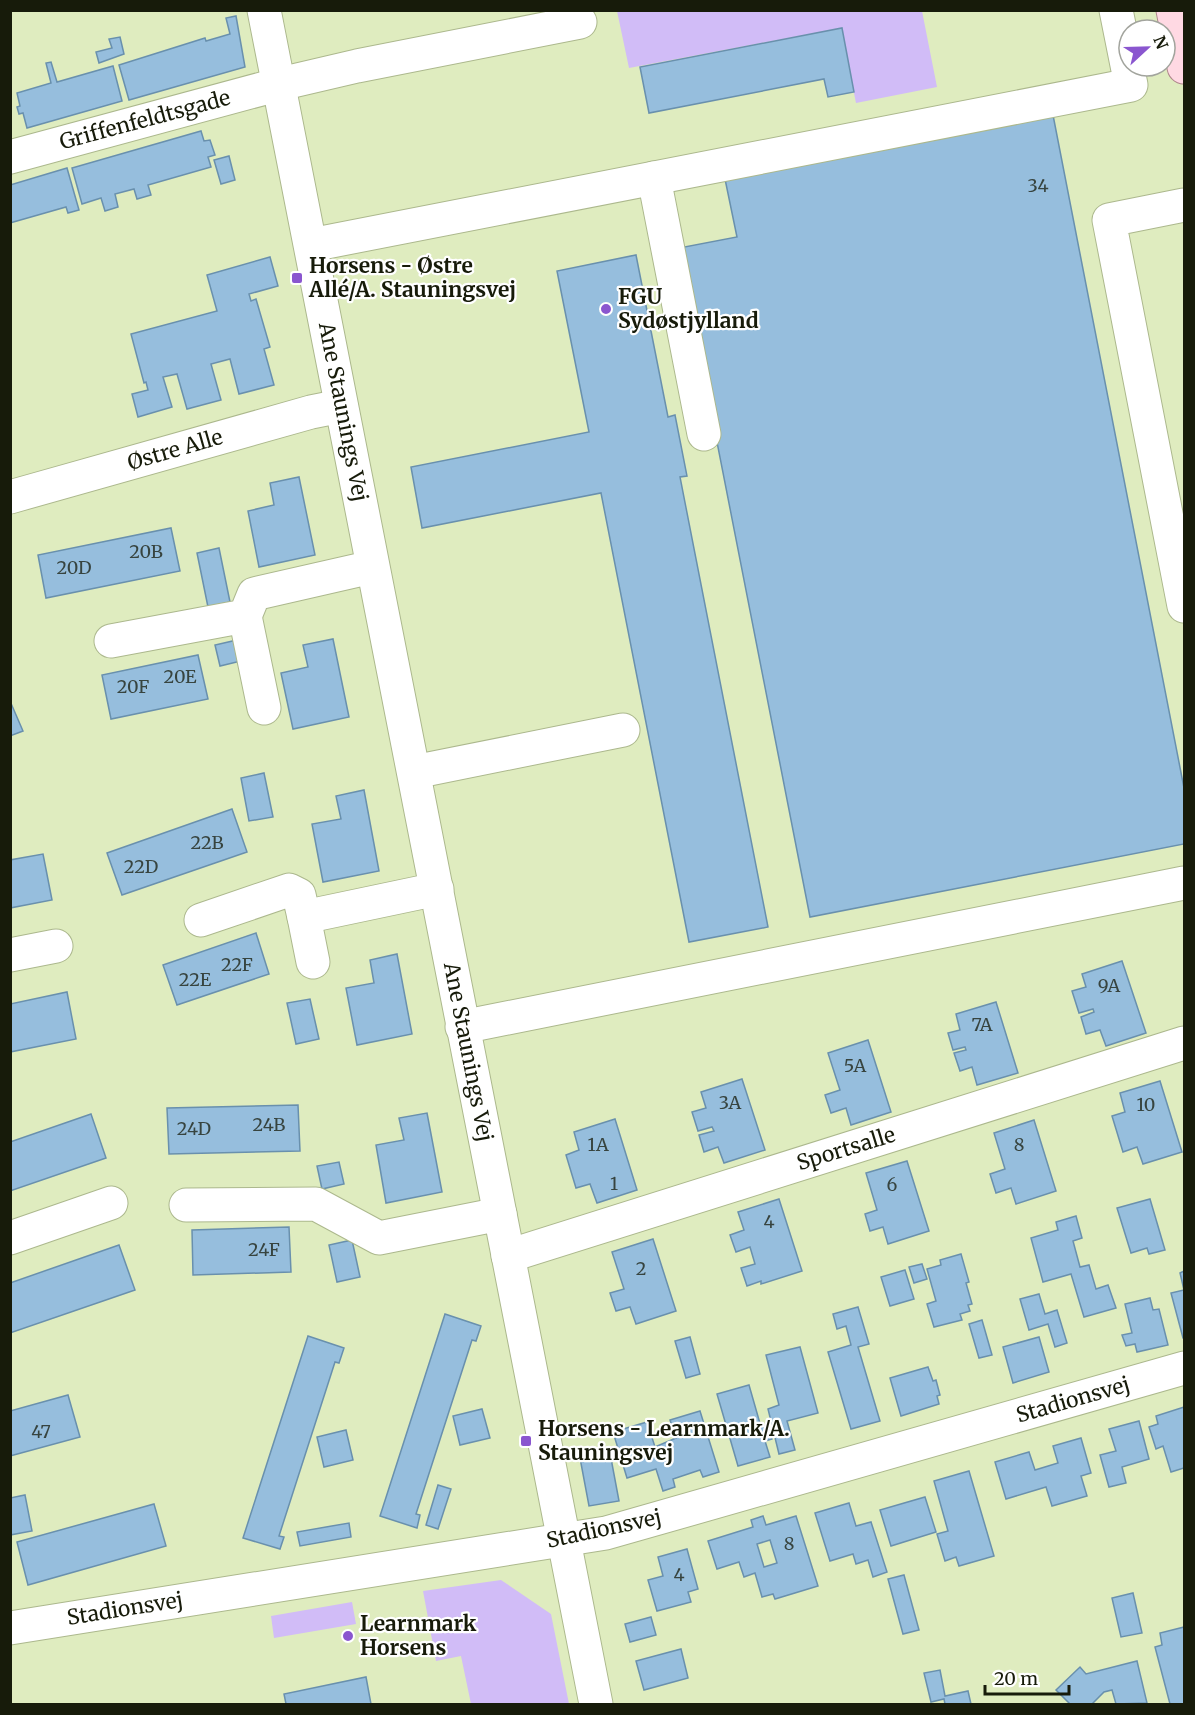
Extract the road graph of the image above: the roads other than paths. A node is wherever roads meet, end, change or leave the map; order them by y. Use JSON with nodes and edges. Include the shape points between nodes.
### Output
{"nodes":[{"id":1,"x":264,"y":10,"type":"edge"},
{"id":2,"x":1116,"y":10,"type":"edge"},
{"id":3,"x":1173,"y":10,"type":"edge"},
{"id":4,"x":580,"y":22,"type":"dead end"},
{"id":5,"x":1185,"y":67,"type":"edge"},
{"id":6,"x":280,"y":84,"type":"junction"},
{"id":7,"x":10,"y":157,"type":"edge"},
{"id":8,"x":654,"y":178,"type":"junction"},
{"id":9,"x":1185,"y":205,"type":"edge"},
{"id":10,"x":311,"y":245,"type":"junction"},
{"id":11,"x":341,"y":406,"type":"junction"},
{"id":12,"x":704,"y":434,"type":"dead end"},
{"id":13,"x":1172,"y":475,"type":"edge"},
{"id":14,"x":10,"y":497,"type":"edge"},
{"id":15,"x":372,"y":567,"type":"junction"},
{"id":16,"x":1185,"y":606,"type":"edge"},
{"id":17,"x":245,"y":616,"type":"junction"},
{"id":18,"x":111,"y":641,"type":"dead end"},
{"id":19,"x":264,"y":708,"type":"dead end"},
{"id":20,"x":623,"y":730,"type":"dead end"},
{"id":21,"x":414,"y":772,"type":"junction"},
{"id":22,"x":1185,"y":883,"type":"edge"},
{"id":23,"x":437,"y":889,"type":"junction"},
{"id":24,"x":304,"y":917,"type":"junction"},
{"id":25,"x":201,"y":920,"type":"dead end"},
{"id":26,"x":56,"y":946,"type":"dead end"},
{"id":27,"x":10,"y":956,"type":"edge"},
{"id":28,"x":313,"y":962,"type":"dead end"},
{"id":29,"x":462,"y":1027,"type":"junction"},
{"id":30,"x":1185,"y":1042,"type":"edge"},
{"id":31,"x":111,"y":1203,"type":"dead end"},
{"id":32,"x":186,"y":1205,"type":"dead end"},
{"id":33,"x":500,"y":1214,"type":"junction"},
{"id":34,"x":10,"y":1238,"type":"edge"},
{"id":35,"x":508,"y":1256,"type":"junction"},
{"id":36,"x":1185,"y":1368,"type":"edge"},
{"id":37,"x":564,"y":1539,"type":"junction"},
{"id":38,"x":10,"y":1628,"type":"edge"},
{"id":39,"x":596,"y":1704,"type":"edge"}],
"edges":[{"from":1,"to":6,"type":"street","name":"Ane Staunings Vej"},
{"from":2,"to":8,"type":"street","via":[[1131,85]]},
{"from":3,"to":5,"type":"main road"},
{"from":4,"to":6,"type":"street","name":"Griffenfeldtsgade"},
{"from":6,"to":7,"type":"street","name":"Griffenfeldtsgade"},
{"from":6,"to":10,"type":"street","name":"Ane Staunings Vej"},
{"from":8,"to":10,"type":"street"},
{"from":8,"to":12,"type":"street"},
{"from":9,"to":13,"type":"street","via":[[1109,220]]},
{"from":10,"to":11,"type":"street","name":"Ane Staunings Vej"},
{"from":11,"to":14,"type":"street","name":"Østre Alle"},
{"from":11,"to":15,"type":"street","name":"Ane Staunings Vej"},
{"from":13,"to":16,"type":"street"},
{"from":15,"to":17,"type":"street","via":[[254,594]]},
{"from":15,"to":21,"type":"street","name":"Ane Staunings Vej"},
{"from":17,"to":18,"type":"street"},
{"from":17,"to":19,"type":"street"},
{"from":20,"to":21,"type":"street"},
{"from":21,"to":23,"type":"street","name":"Ane Staunings Vej"},
{"from":22,"to":29,"type":"street"},
{"from":23,"to":24,"type":"street"},
{"from":23,"to":29,"type":"street","name":"Ane Staunings Vej"},
{"from":24,"to":25,"type":"street","via":[[299,895],[289,890]]},
{"from":24,"to":28,"type":"street"},
{"from":26,"to":27,"type":"street"},
{"from":29,"to":33,"type":"street","name":"Ane Staunings Vej"},
{"from":30,"to":35,"type":"street","name":"Sportsalle"},
{"from":31,"to":34,"type":"street"},
{"from":32,"to":33,"type":"street","via":[[316,1204],[379,1238]]},
{"from":33,"to":35,"type":"street","name":"Ane Staunings Vej"},
{"from":35,"to":37,"type":"street","name":"Ane Staunings Vej"},
{"from":36,"to":37,"type":"street","name":"Stadionsvej","via":[[606,1533]]},
{"from":37,"to":38,"type":"street","name":"Stadionsvej"},
{"from":37,"to":39,"type":"street","name":"Ane Staunings Vej"}]}
